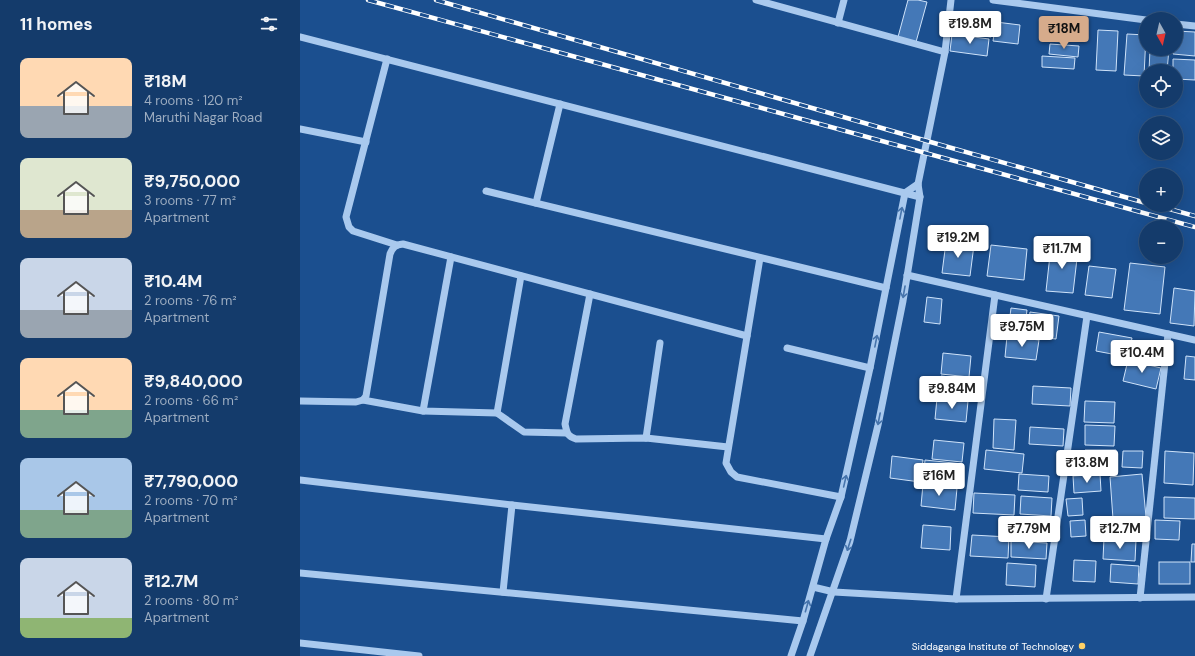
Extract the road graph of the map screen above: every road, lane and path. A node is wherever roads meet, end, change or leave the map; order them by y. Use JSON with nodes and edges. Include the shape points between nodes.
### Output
{"nodes":[{"id":1,"x":757,"y":0,"type":"edge"},
{"id":2,"x":844,"y":0,"type":"edge"},
{"id":3,"x":951,"y":0,"type":"edge"},
{"id":4,"x":993,"y":0,"type":"edge"},
{"id":5,"x":1139,"y":19,"type":"edge"},
{"id":6,"x":838,"y":23,"type":"junction"},
{"id":7,"x":1183,"y":25,"type":"edge"},
{"id":8,"x":1195,"y":26,"type":"edge"},
{"id":9,"x":300,"y":37,"type":"edge"},
{"id":10,"x":944,"y":52,"type":"junction"},
{"id":11,"x":387,"y":59,"type":"junction"},
{"id":12,"x":560,"y":104,"type":"junction"},
{"id":13,"x":300,"y":129,"type":"edge"},
{"id":14,"x":366,"y":142,"type":"junction"},
{"id":15,"x":918,"y":184,"type":"junction"},
{"id":16,"x":486,"y":191,"type":"dead end"},
{"id":17,"x":905,"y":193,"type":"junction"},
{"id":18,"x":920,"y":197,"type":"junction"},
{"id":19,"x":536,"y":203,"type":"junction"},
{"id":20,"x":397,"y":245,"type":"junction"},
{"id":21,"x":451,"y":257,"type":"junction"},
{"id":22,"x":760,"y":258,"type":"junction"},
{"id":23,"x":907,"y":275,"type":"junction"},
{"id":24,"x":521,"y":276,"type":"junction"},
{"id":25,"x":886,"y":288,"type":"junction"},
{"id":26,"x":590,"y":294,"type":"junction"},
{"id":27,"x":995,"y":295,"type":"junction"},
{"id":28,"x":1087,"y":316,"type":"junction"},
{"id":29,"x":1168,"y":334,"type":"junction"},
{"id":30,"x":747,"y":336,"type":"junction"},
{"id":31,"x":1195,"y":340,"type":"edge"},
{"id":32,"x":660,"y":344,"type":"dead end"},
{"id":33,"x":787,"y":348,"type":"dead end"},
{"id":34,"x":870,"y":368,"type":"junction"},
{"id":35,"x":363,"y":400,"type":"junction"},
{"id":36,"x":300,"y":401,"type":"edge"},
{"id":37,"x":423,"y":411,"type":"junction"},
{"id":38,"x":497,"y":413,"type":"junction"},
{"id":39,"x":566,"y":433,"type":"junction"},
{"id":40,"x":646,"y":438,"type":"junction"},
{"id":41,"x":728,"y":447,"type":"junction"},
{"id":42,"x":300,"y":480,"type":"edge"},
{"id":43,"x":841,"y":497,"type":"junction"},
{"id":44,"x":512,"y":505,"type":"junction"},
{"id":45,"x":826,"y":538,"type":"junction"},
{"id":46,"x":300,"y":573,"type":"edge"},
{"id":47,"x":813,"y":587,"type":"junction"},
{"id":48,"x":503,"y":592,"type":"junction"},
{"id":49,"x":834,"y":592,"type":"junction"},
{"id":50,"x":1195,"y":597,"type":"edge"},
{"id":51,"x":1140,"y":598,"type":"junction"},
{"id":52,"x":956,"y":599,"type":"junction"},
{"id":53,"x":1046,"y":599,"type":"junction"},
{"id":54,"x":803,"y":621,"type":"junction"},
{"id":55,"x":300,"y":643,"type":"edge"},
{"id":56,"x":419,"y":656,"type":"edge"},
{"id":57,"x":791,"y":656,"type":"edge"},
{"id":58,"x":810,"y":656,"type":"edge"}],
"edges":[{"from":1,"to":6,"type":"street"},
{"from":2,"to":6,"type":"street"},
{"from":3,"to":10,"type":"street"},
{"from":4,"to":5,"type":"street"},
{"from":6,"to":10,"type":"street"},
{"from":7,"to":8,"type":"street"},
{"from":9,"to":11,"type":"street"},
{"from":10,"to":15,"type":"street"},
{"from":11,"to":12,"type":"street"},
{"from":11,"to":14,"type":"street"},
{"from":12,"to":17,"type":"street"},
{"from":12,"to":19,"type":"street"},
{"from":13,"to":14,"type":"street"},
{"from":14,"to":20,"type":"street","via":[[346,217],[347,223],[353,231]]},
{"from":15,"to":17,"type":"street"},
{"from":15,"to":18,"type":"street"},
{"from":16,"to":19,"type":"street"},
{"from":17,"to":18,"type":"street"},
{"from":25,"to":17,"type":"street","one_way":true},
{"from":18,"to":23,"type":"street"},
{"from":19,"to":22,"type":"street"},
{"from":20,"to":21,"type":"street","via":[[403,244]]},
{"from":20,"to":35,"type":"street","via":[[390,254],[366,396]]},
{"from":21,"to":24,"type":"street"},
{"from":21,"to":37,"type":"street"},
{"from":22,"to":25,"type":"street"},
{"from":22,"to":30,"type":"street"},
{"from":23,"to":27,"type":"street"},
{"from":23,"to":49,"type":"street","one_way":true,"via":[[878,425],[850,541]]},
{"from":24,"to":26,"type":"street"},
{"from":24,"to":38,"type":"street"},
{"from":34,"to":25,"type":"street","one_way":true},
{"from":26,"to":30,"type":"street"},
{"from":26,"to":39,"type":"street","via":[[565,424]]},
{"from":27,"to":28,"type":"street"},
{"from":27,"to":52,"type":"street"},
{"from":28,"to":29,"type":"street"},
{"from":28,"to":53,"type":"street"},
{"from":29,"to":31,"type":"street"},
{"from":29,"to":51,"type":"street"},
{"from":30,"to":41,"type":"street"},
{"from":32,"to":40,"type":"street"},
{"from":33,"to":34,"type":"street"},
{"from":43,"to":34,"type":"street","one_way":true},
{"from":35,"to":36,"type":"street"},
{"from":35,"to":37,"type":"street"},
{"from":37,"to":38,"type":"street"},
{"from":38,"to":39,"type":"street","via":[[524,432]]},
{"from":39,"to":40,"type":"street","via":[[576,439]]},
{"from":40,"to":41,"type":"street"},
{"from":41,"to":43,"type":"street","via":[[726,463],[730,472],[737,476]]},
{"from":42,"to":44,"type":"street"},
{"from":43,"to":45,"type":"street"},
{"from":44,"to":45,"type":"street"},
{"from":44,"to":48,"type":"street"},
{"from":45,"to":47,"type":"street"},
{"from":46,"to":48,"type":"street"},
{"from":47,"to":49,"type":"street"},
{"from":54,"to":47,"type":"street","one_way":true},
{"from":48,"to":54,"type":"street"},
{"from":49,"to":52,"type":"street"},
{"from":49,"to":58,"type":"street"},
{"from":50,"to":51,"type":"street"},
{"from":51,"to":53,"type":"street"},
{"from":52,"to":53,"type":"street"},
{"from":54,"to":57,"type":"street"},
{"from":55,"to":56,"type":"street"}]}
